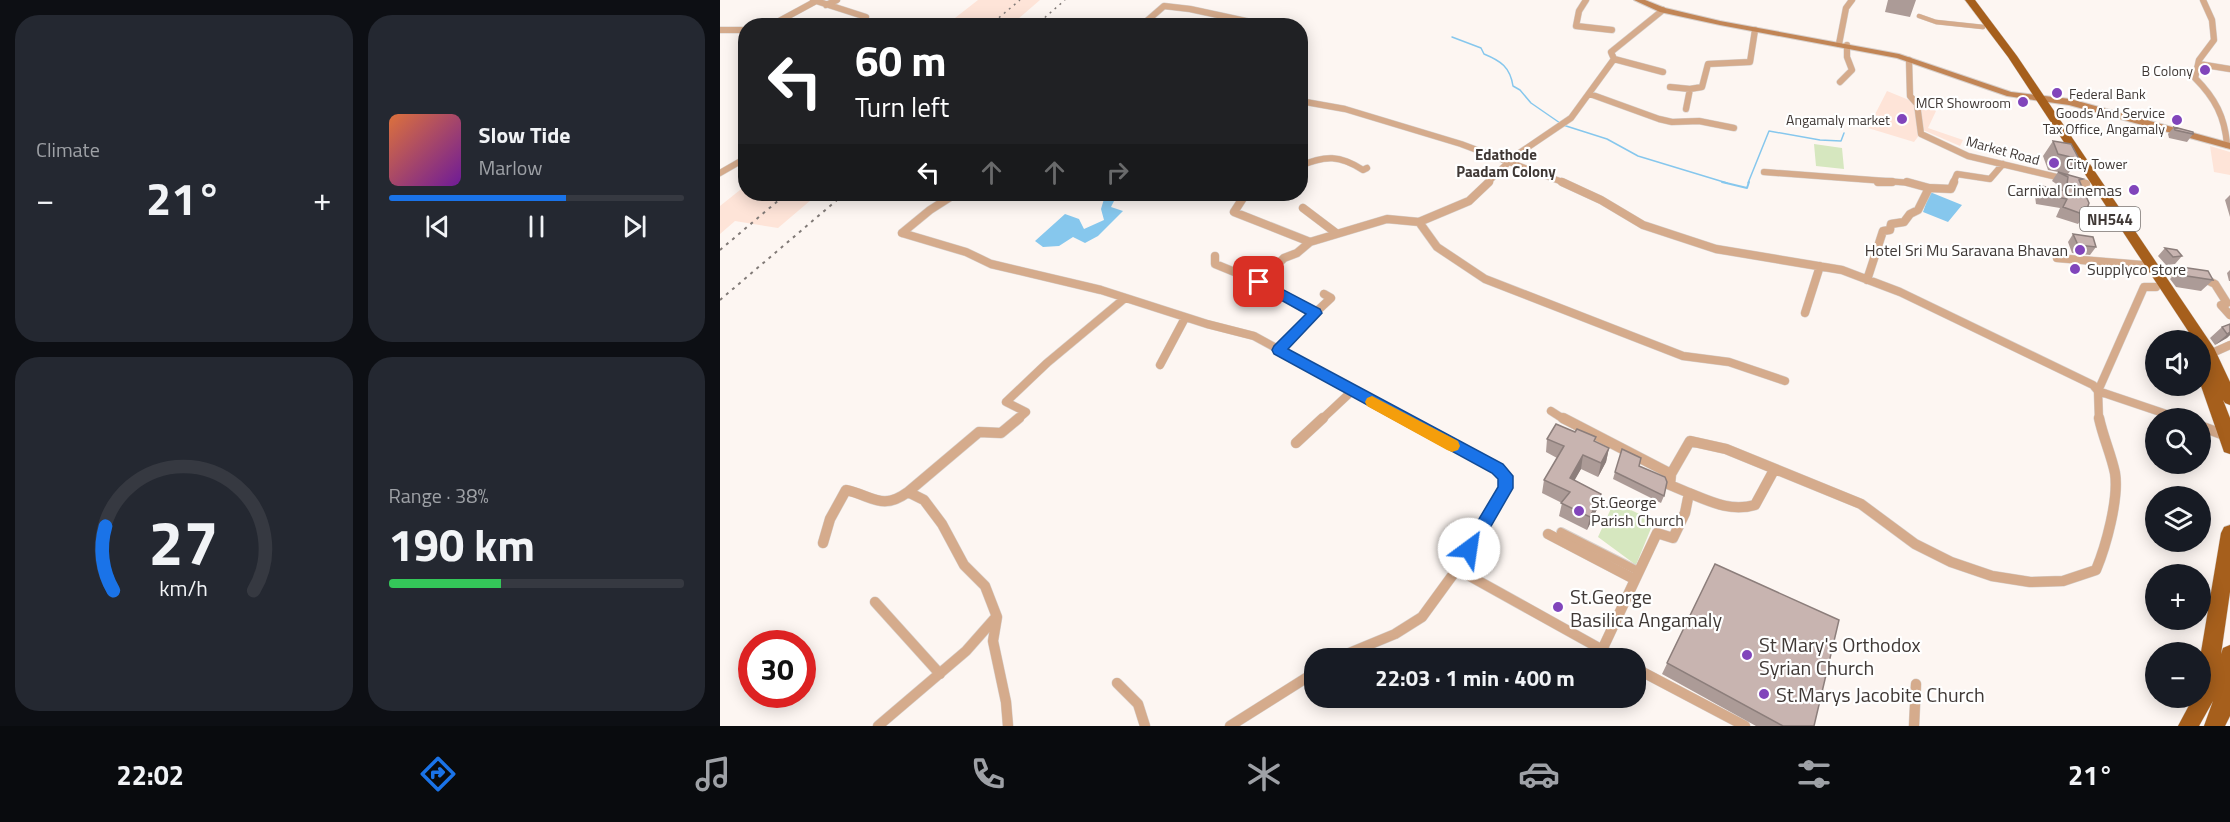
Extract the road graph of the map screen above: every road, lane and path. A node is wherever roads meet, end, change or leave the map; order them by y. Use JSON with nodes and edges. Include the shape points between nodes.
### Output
{"nodes":[{"id":1,"x":837,"y":0,"type":"edge"},
{"id":2,"x":1586,"y":0,"type":"edge"},
{"id":3,"x":1638,"y":0,"type":"edge"},
{"id":4,"x":1852,"y":0,"type":"edge"},
{"id":5,"x":1963,"y":0,"type":"edge"},
{"id":6,"x":1970,"y":0,"type":"edge"},
{"id":7,"x":2203,"y":0,"type":"edge"},
{"id":8,"x":814,"y":1,"type":"edge"},
{"id":9,"x":826,"y":5,"type":"junction"},
{"id":10,"x":1663,"y":10,"type":"junction"},
{"id":11,"x":1919,"y":16,"type":"dead end"},
{"id":12,"x":784,"y":18,"type":"edge"},
{"id":13,"x":865,"y":18,"type":"edge"},
{"id":14,"x":1150,"y":18,"type":"edge"},
{"id":15,"x":1228,"y":18,"type":"edge"},
{"id":16,"x":1983,"y":27,"type":"junction"},
{"id":17,"x":720,"y":30,"type":"edge"},
{"id":18,"x":738,"y":30,"type":"edge"},
{"id":19,"x":1612,"y":30,"type":"dead end"},
{"id":20,"x":1755,"y":30,"type":"junction"},
{"id":21,"x":1843,"y":44,"type":"junction"},
{"id":22,"x":1614,"y":58,"type":"junction"},
{"id":23,"x":1909,"y":60,"type":"junction"},
{"id":24,"x":2199,"y":64,"type":"junction"},
{"id":25,"x":2230,"y":69,"type":"edge"},
{"id":26,"x":1663,"y":72,"type":"dead end"},
{"id":27,"x":1840,"y":82,"type":"dead end"},
{"id":28,"x":1670,"y":87,"type":"dead end"},
{"id":29,"x":1690,"y":89,"type":"junction"},
{"id":30,"x":1590,"y":94,"type":"junction"},
{"id":31,"x":2034,"y":98,"type":"junction"},
{"id":32,"x":1308,"y":102,"type":"edge"},
{"id":33,"x":1686,"y":109,"type":"dead end"},
{"id":34,"x":1734,"y":128,"type":"dead end"},
{"id":35,"x":2229,"y":146,"type":"edge"},
{"id":36,"x":1308,"y":162,"type":"edge"},
{"id":37,"x":738,"y":163,"type":"edge"},
{"id":38,"x":1509,"y":163,"type":"junction"},
{"id":39,"x":2003,"y":164,"type":"junction"},
{"id":40,"x":1367,"y":168,"type":"dead end"},
{"id":41,"x":1764,"y":172,"type":"dead end"},
{"id":42,"x":720,"y":173,"type":"edge"},
{"id":43,"x":2086,"y":184,"type":"junction"},
{"id":44,"x":1929,"y":188,"type":"junction"},
{"id":45,"x":944,"y":201,"type":"edge"},
{"id":46,"x":1241,"y":201,"type":"edge"},
{"id":47,"x":1304,"y":208,"type":"dead end"},
{"id":48,"x":1419,"y":222,"type":"junction"},
{"id":49,"x":1336,"y":233,"type":"junction"},
{"id":50,"x":1310,"y":242,"type":"junction"},
{"id":51,"x":1215,"y":256,"type":"dead end"},
{"id":52,"x":2057,"y":258,"type":"dead end"},
{"id":53,"x":1820,"y":266,"type":"junction"},
{"id":54,"x":2148,"y":268,"type":"junction"},
{"id":55,"x":1867,"y":280,"type":"junction"},
{"id":56,"x":1259,"y":282,"type":"junction"},
{"id":57,"x":2157,"y":286,"type":"junction"},
{"id":58,"x":1324,"y":294,"type":"dead end"},
{"id":59,"x":1125,"y":298,"type":"junction"},
{"id":60,"x":1315,"y":313,"type":"junction"},
{"id":61,"x":1805,"y":313,"type":"dead end"},
{"id":62,"x":2230,"y":315,"type":"edge"},
{"id":63,"x":1185,"y":318,"type":"junction"},
{"id":64,"x":2182,"y":330,"type":"edge"},
{"id":65,"x":2230,"y":345,"type":"edge"},
{"id":66,"x":1278,"y":350,"type":"junction"},
{"id":67,"x":2216,"y":355,"type":"edge"},
{"id":68,"x":1160,"y":365,"type":"dead end"},
{"id":69,"x":1785,"y":381,"type":"dead end"},
{"id":70,"x":1352,"y":391,"type":"junction"},
{"id":71,"x":2098,"y":391,"type":"junction"},
{"id":72,"x":2228,"y":392,"type":"edge"},
{"id":73,"x":2148,"y":408,"type":"edge"},
{"id":74,"x":1551,"y":411,"type":"dead end"},
{"id":75,"x":2211,"y":432,"type":"edge"},
{"id":76,"x":2229,"y":442,"type":"edge"},
{"id":77,"x":1296,"y":443,"type":"dead end"},
{"id":78,"x":1774,"y":470,"type":"junction"},
{"id":79,"x":1671,"y":474,"type":"junction"},
{"id":80,"x":909,"y":492,"type":"junction"},
{"id":81,"x":1689,"y":493,"type":"junction"},
{"id":82,"x":1561,"y":532,"type":"dead end"},
{"id":83,"x":2230,"y":533,"type":"edge"},
{"id":84,"x":1548,"y":534,"type":"dead end"},
{"id":85,"x":823,"y":543,"type":"dead end"},
{"id":86,"x":1457,"y":569,"type":"junction"},
{"id":87,"x":1636,"y":575,"type":"junction"},
{"id":88,"x":875,"y":602,"type":"dead end"},
{"id":89,"x":997,"y":617,"type":"junction"},
{"id":90,"x":1358,"y":648,"type":"edge"},
{"id":91,"x":1598,"y":648,"type":"edge"},
{"id":92,"x":1603,"y":648,"type":"edge"},
{"id":93,"x":2230,"y":655,"type":"edge"},
{"id":94,"x":939,"y":674,"type":"junction"},
{"id":95,"x":1646,"y":674,"type":"edge"},
{"id":96,"x":1304,"y":679,"type":"edge"},
{"id":97,"x":1117,"y":682,"type":"dead end"},
{"id":98,"x":1916,"y":684,"type":"dead end"},
{"id":99,"x":878,"y":726,"type":"edge"},
{"id":100,"x":1008,"y":726,"type":"edge"},
{"id":101,"x":1145,"y":726,"type":"edge"},
{"id":102,"x":1230,"y":726,"type":"edge"},
{"id":103,"x":1745,"y":726,"type":"edge"},
{"id":104,"x":1914,"y":726,"type":"edge"},
{"id":105,"x":2188,"y":726,"type":"edge"},
{"id":106,"x":2214,"y":726,"type":"edge"}],
"edges":[{"from":1,"to":9,"type":"street"},
{"from":2,"to":19,"type":"street","via":[[1576,26]]},
{"from":3,"to":10,"type":"main road"},
{"from":4,"to":21,"type":"street","via":[[1846,8]]},
{"from":5,"to":16,"type":"highway","number":"NH544"},
{"from":6,"to":31,"type":"highway","number":"NH544","via":[[2012,56]]},
{"from":7,"to":24,"type":"street","via":[[2212,20],[2214,40]]},
{"from":8,"to":9,"type":"street"},
{"from":8,"to":12,"type":"street"},
{"from":9,"to":13,"type":"street"},
{"from":10,"to":20,"type":"main road"},
{"from":10,"to":22,"type":"street","via":[[1611,52]]},
{"from":11,"to":16,"type":"street","via":[[1936,22]]},
{"from":14,"to":15,"type":"street","via":[[1164,6]]},
{"from":16,"to":31,"type":"highway","number":"NH544"},
{"from":17,"to":18,"type":"street"},
{"from":20,"to":21,"type":"main road"},
{"from":20,"to":29,"type":"street","via":[[1750,62],[1708,64],[1702,87]]},
{"from":21,"to":23,"type":"main road"},
{"from":21,"to":27,"type":"street","via":[[1852,70]]},
{"from":22,"to":26,"type":"street"},
{"from":22,"to":30,"type":"street"},
{"from":23,"to":31,"type":"main road","via":[[1994,90]]},
{"from":23,"to":39,"type":"street","name":"Market Road","via":[[1910,96],[1917,104],[1921,134],[1968,156]]},
{"from":24,"to":25,"type":"street"},
{"from":24,"to":35,"type":"street","via":[[2194,78],[2212,94],[2222,112]]},
{"from":28,"to":29,"type":"street"},
{"from":29,"to":33,"type":"street"},
{"from":30,"to":34,"type":"street","via":[[1671,122],[1699,121]]},
{"from":30,"to":38,"type":"street","via":[[1571,118]]},
{"from":31,"to":35,"type":"main road","via":[[2094,107]]},
{"from":31,"to":43,"type":"highway","number":"NH544"},
{"from":31,"to":54,"type":"highway","number":"NH544"},
{"from":32,"to":38,"type":"street","via":[[1345,109],[1461,144]]},
{"from":36,"to":40,"type":"street","via":[[1332,156],[1346,159],[1363,170]]},
{"from":37,"to":42,"type":"street"},
{"from":38,"to":48,"type":"street","via":[[1469,201]]},
{"from":38,"to":53,"type":"street","via":[[1561,181],[1643,225],[1684,239],[1716,249]]},
{"from":39,"to":43,"type":"street","name":"Market Road"},
{"from":39,"to":44,"type":"street","via":[[1990,179],[1957,174],[1952,189]]},
{"from":41,"to":44,"type":"street","via":[[1905,181]]},
{"from":43,"to":54,"type":"highway","number":"NH544"},
{"from":44,"to":55,"type":"street","via":[[1918,210],[1904,222],[1883,231]]},
{"from":45,"to":59,"type":"street","via":[[902,233],[991,264]]},
{"from":46,"to":50,"type":"street","via":[[1234,212]]},
{"from":47,"to":49,"type":"street"},
{"from":48,"to":49,"type":"street","via":[[1387,219]]},
{"from":48,"to":69,"type":"street","via":[[1437,247],[1485,279],[1683,356],[1730,362]]},
{"from":49,"to":50,"type":"street"},
{"from":50,"to":56,"type":"street","via":[[1284,258]]},
{"from":51,"to":56,"type":"street","via":[[1215,264]]},
{"from":52,"to":54,"type":"street"},
{"from":53,"to":55,"type":"street"},
{"from":53,"to":61,"type":"street"},
{"from":54,"to":57,"type":"highway","number":"NH544"},
{"from":54,"to":62,"type":"street","via":[[2211,279],[2219,287],[2227,303],[2221,305]]},
{"from":54,"to":67,"type":"highway","number":"NH544"},
{"from":55,"to":71,"type":"street","via":[[1982,330]]},
{"from":56,"to":60,"type":"street"},
{"from":57,"to":64,"type":"highway","number":"NH544"},
{"from":57,"to":71,"type":"street","via":[[2144,287]]},
{"from":58,"to":60,"type":"street","via":[[1330,298]]},
{"from":59,"to":63,"type":"street"},
{"from":59,"to":80,"type":"street","via":[[1006,402],[1026,412],[1001,433],[979,432]]},
{"from":60,"to":66,"type":"street"},
{"from":63,"to":66,"type":"street","via":[[1254,336]]},
{"from":63,"to":68,"type":"street"},
{"from":65,"to":67,"type":"street"},
{"from":66,"to":70,"type":"street"},
{"from":67,"to":72,"type":"highway","number":"NH544"},
{"from":67,"to":76,"type":"highway","number":"NH544","via":[[2216,399]]},
{"from":70,"to":77,"type":"street"},
{"from":70,"to":86,"type":"street","via":[[1497,468],[1505,476],[1505,488]]},
{"from":71,"to":73,"type":"street"},
{"from":71,"to":78,"type":"street","via":[[2103,439],[2115,474],[2106,547],[2096,570],[2063,581],[2030,582],[1992,576],[1951,562],[1915,544],[1861,504]]},
{"from":74,"to":79,"type":"street"},
{"from":75,"to":76,"type":"street"},
{"from":78,"to":79,"type":"street","via":[[1726,449],[1690,441]]},
{"from":78,"to":81,"type":"street","via":[[1755,506],[1744,509],[1731,509]]},
{"from":79,"to":81,"type":"street","via":[[1670,485]]},
{"from":80,"to":85,"type":"street","via":[[896,502],[881,503],[846,490],[830,519]]},
{"from":80,"to":89,"type":"street","via":[[924,500],[942,524],[964,565],[985,586]]},
{"from":81,"to":87,"type":"street","via":[[1673,538],[1657,533]]},
{"from":82,"to":87,"type":"street"},
{"from":83,"to":105,"type":"highway","via":[[2204,698]]},
{"from":84,"to":87,"type":"street"},
{"from":86,"to":90,"type":"street","via":[[1422,617],[1395,634]]},
{"from":86,"to":91,"type":"street"},
{"from":87,"to":92,"type":"street"},
{"from":88,"to":94,"type":"street"},
{"from":89,"to":94,"type":"street"},
{"from":89,"to":100,"type":"street","via":[[993,642]]},
{"from":93,"to":106,"type":"highway","via":[[2221,713]]},
{"from":94,"to":99,"type":"street"},
{"from":95,"to":103,"type":"street"},
{"from":96,"to":102,"type":"street"},
{"from":97,"to":101,"type":"street","via":[[1138,704]]},
{"from":98,"to":104,"type":"street"}]}
